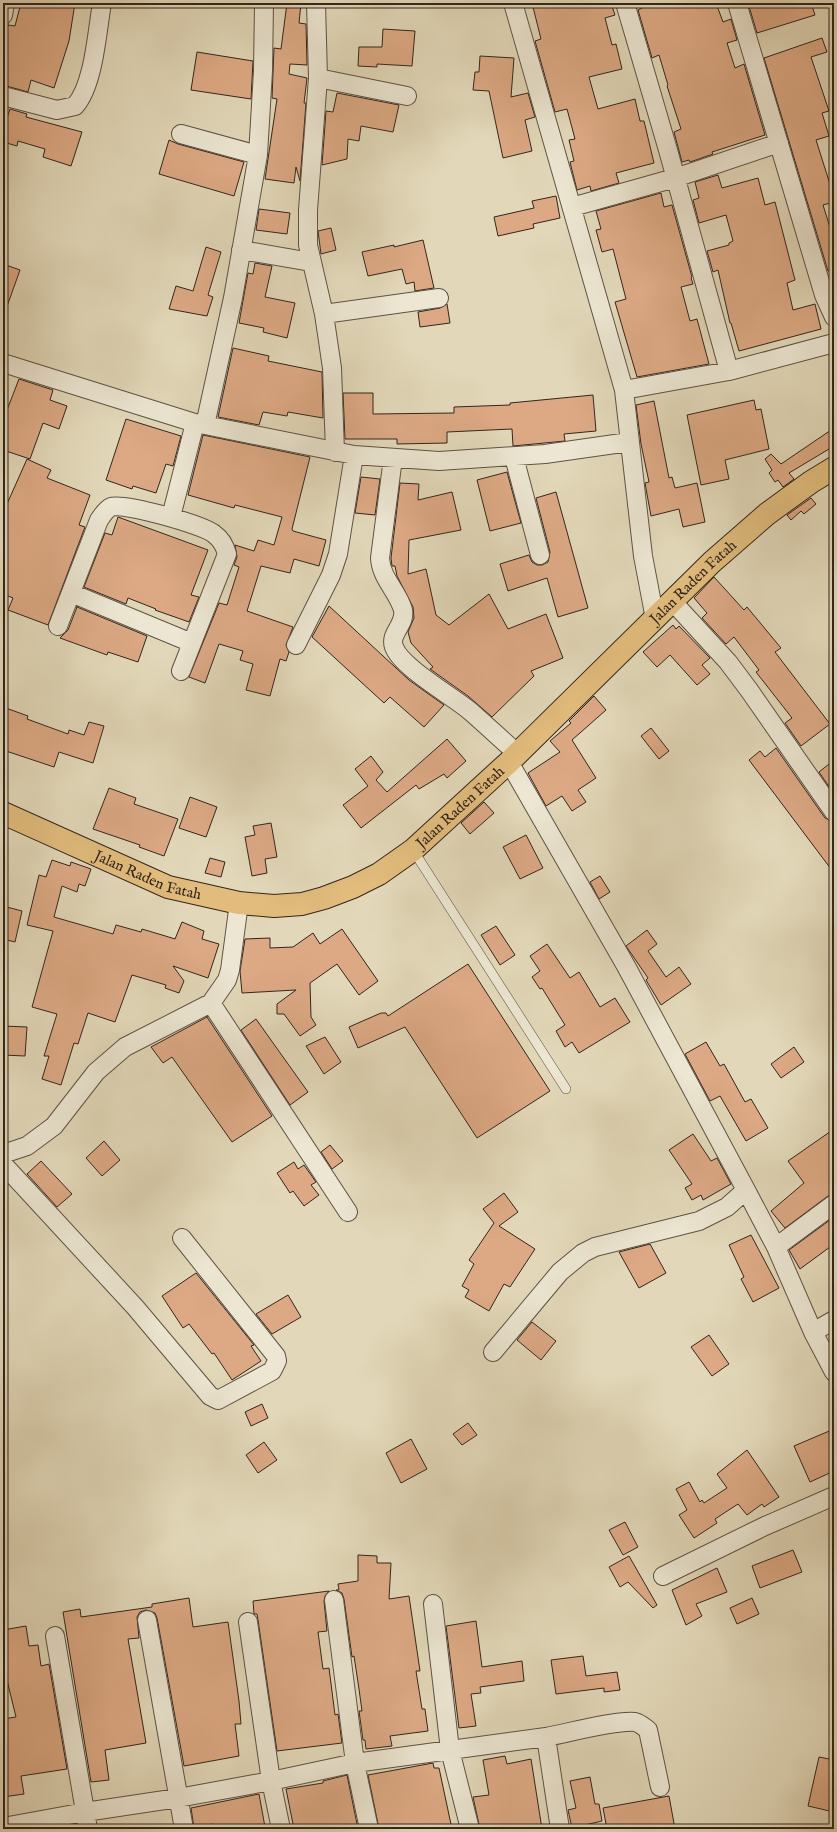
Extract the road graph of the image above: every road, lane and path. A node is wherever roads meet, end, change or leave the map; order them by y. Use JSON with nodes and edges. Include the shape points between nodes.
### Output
{"nodes":[{"id":1,"x":5,"y":3,"type":"edge"},
{"id":2,"x":102,"y":3,"type":"edge"},
{"id":3,"x":264,"y":3,"type":"edge"},
{"id":4,"x":316,"y":3,"type":"edge"},
{"id":5,"x":513,"y":3,"type":"edge"},
{"id":6,"x":625,"y":3,"type":"edge"},
{"id":7,"x":737,"y":3,"type":"edge"},
{"id":8,"x":3,"y":15,"type":"edge"},
{"id":9,"x":318,"y":78,"type":"junction"},
{"id":10,"x":3,"y":96,"type":"edge"},
{"id":11,"x":407,"y":96,"type":"dead end"},
{"id":12,"x":181,"y":134,"type":"dead end"},
{"id":13,"x":779,"y":144,"type":"junction"},
{"id":14,"x":258,"y":155,"type":"junction"},
{"id":15,"x":675,"y":178,"type":"junction"},
{"id":16,"x":572,"y":207,"type":"junction"},
{"id":17,"x":241,"y":250,"type":"junction"},
{"id":18,"x":312,"y":262,"type":"junction"},
{"id":19,"x":439,"y":298,"type":"dead end"},
{"id":20,"x":324,"y":314,"type":"junction"},
{"id":21,"x":834,"y":317,"type":"edge"},
{"id":22,"x":834,"y":343,"type":"edge"},
{"id":23,"x":3,"y":363,"type":"edge"},
{"id":24,"x":729,"y":371,"type":"junction"},
{"id":25,"x":624,"y":390,"type":"junction"},
{"id":26,"x":200,"y":424,"type":"junction"},
{"id":27,"x":629,"y":442,"type":"junction"},
{"id":28,"x":335,"y":452,"type":"junction"},
{"id":29,"x":354,"y":455,"type":"junction"},
{"id":30,"x":514,"y":457,"type":"junction"},
{"id":31,"x":393,"y":458,"type":"junction"},
{"id":32,"x":834,"y":468,"type":"edge"},
{"id":33,"x":170,"y":517,"type":"junction"},
{"id":34,"x":540,"y":555,"type":"dead end"},
{"id":35,"x":71,"y":593,"type":"junction"},
{"id":36,"x":673,"y":602,"type":"junction"},
{"id":37,"x":655,"y":619,"type":"junction"},
{"id":38,"x":58,"y":626,"type":"dead end"},
{"id":39,"x":192,"y":643,"type":"junction"},
{"id":40,"x":296,"y":645,"type":"dead end"},
{"id":41,"x":181,"y":671,"type":"dead end"},
{"id":42,"x":513,"y":758,"type":"junction"},
{"id":43,"x":834,"y":812,"type":"edge"},
{"id":44,"x":3,"y":813,"type":"edge"},
{"id":45,"x":413,"y":850,"type":"junction"},
{"id":46,"x":239,"y":903,"type":"junction"},
{"id":47,"x":211,"y":1003,"type":"junction"},
{"id":48,"x":566,"y":1089,"type":"dead end"},
{"id":49,"x":3,"y":1154,"type":"edge"},
{"id":50,"x":3,"y":1164,"type":"edge"},
{"id":51,"x":746,"y":1190,"type":"junction"},
{"id":52,"x":834,"y":1204,"type":"edge"},
{"id":53,"x":348,"y":1212,"type":"dead end"},
{"id":54,"x":182,"y":1238,"type":"dead end"},
{"id":55,"x":776,"y":1247,"type":"junction"},
{"id":56,"x":834,"y":1320,"type":"edge"},
{"id":57,"x":814,"y":1332,"type":"junction"},
{"id":58,"x":493,"y":1352,"type":"dead end"},
{"id":59,"x":834,"y":1372,"type":"edge"},
{"id":60,"x":834,"y":1496,"type":"edge"},
{"id":61,"x":663,"y":1576,"type":"dead end"},
{"id":62,"x":334,"y":1600,"type":"dead end"},
{"id":63,"x":433,"y":1604,"type":"dead end"},
{"id":64,"x":147,"y":1620,"type":"dead end"},
{"id":65,"x":248,"y":1622,"type":"dead end"},
{"id":66,"x":55,"y":1636,"type":"dead end"},
{"id":67,"x":546,"y":1737,"type":"junction"},
{"id":68,"x":450,"y":1750,"type":"junction"},
{"id":69,"x":355,"y":1763,"type":"junction"},
{"id":70,"x":271,"y":1781,"type":"junction"},
{"id":71,"x":660,"y":1787,"type":"dead end"},
{"id":72,"x":178,"y":1798,"type":"junction"},
{"id":73,"x":86,"y":1820,"type":"edge"},
{"id":74,"x":3,"y":1826,"type":"edge"},
{"id":75,"x":184,"y":1829,"type":"edge"},
{"id":76,"x":281,"y":1829,"type":"edge"},
{"id":77,"x":369,"y":1829,"type":"edge"},
{"id":78,"x":470,"y":1829,"type":"edge"},
{"id":79,"x":560,"y":1829,"type":"edge"}],
"edges":[{"from":1,"to":8,"type":"street"},
{"from":2,"to":10,"type":"street","via":[[90,76],[85,92],[75,106],[57,110]]},
{"from":3,"to":14,"type":"street"},
{"from":4,"to":9,"type":"street"},
{"from":5,"to":16,"type":"street"},
{"from":6,"to":15,"type":"street"},
{"from":7,"to":13,"type":"street"},
{"from":9,"to":11,"type":"street"},
{"from":9,"to":18,"type":"street","via":[[308,225],[308,246]]},
{"from":12,"to":14,"type":"street"},
{"from":13,"to":15,"type":"street"},
{"from":13,"to":21,"type":"street","via":[[824,295]]},
{"from":14,"to":17,"type":"street"},
{"from":15,"to":16,"type":"street"},
{"from":15,"to":24,"type":"street"},
{"from":16,"to":25,"type":"street"},
{"from":17,"to":18,"type":"street"},
{"from":17,"to":26,"type":"street"},
{"from":18,"to":20,"type":"street"},
{"from":19,"to":20,"type":"street"},
{"from":20,"to":28,"type":"street","via":[[332,368]]},
{"from":22,"to":24,"type":"street"},
{"from":23,"to":26,"type":"street"},
{"from":24,"to":25,"type":"street"},
{"from":25,"to":27,"type":"street"},
{"from":26,"to":28,"type":"street"},
{"from":26,"to":33,"type":"street"},
{"from":27,"to":30,"type":"street"},
{"from":27,"to":37,"type":"street","via":[[643,556]]},
{"from":28,"to":29,"type":"street"},
{"from":29,"to":31,"type":"street"},
{"from":29,"to":40,"type":"street","via":[[338,554],[331,575]]},
{"from":30,"to":31,"type":"street","via":[[439,461]]},
{"from":30,"to":34,"type":"street"},
{"from":31,"to":42,"type":"street","via":[[380,558],[383,574],[404,616],[393,638],[396,653],[470,711]]},
{"from":32,"to":36,"type":"highway","name":"Jalan Raden Fatah","via":[[767,514],[712,562]]},
{"from":33,"to":35,"type":"street","via":[[117,506],[108,510],[99,520]]},
{"from":33,"to":39,"type":"street","via":[[214,533],[225,545],[228,554]]},
{"from":35,"to":38,"type":"street"},
{"from":35,"to":39,"type":"street"},
{"from":36,"to":37,"type":"highway","name":"Jalan Raden Fatah"},
{"from":36,"to":43,"type":"street","via":[[728,662]]},
{"from":37,"to":42,"type":"highway","name":"Jalan Raden Fatah"},
{"from":39,"to":41,"type":"street"},
{"from":42,"to":45,"type":"highway","name":"Jalan Raden Fatah"},
{"from":42,"to":51,"type":"street"},
{"from":44,"to":46,"type":"highway","name":"Jalan Raden Fatah","via":[[168,887]]},
{"from":45,"to":46,"type":"highway","name":"Jalan Raden Fatah","via":[[379,874],[324,898],[302,904],[274,906]]},
{"from":45,"to":48,"type":"lane"},
{"from":46,"to":47,"type":"street","via":[[230,970],[227,980]]},
{"from":47,"to":49,"type":"street","via":[[125,1047],[96,1072],[54,1126],[27,1146]]},
{"from":47,"to":53,"type":"street"},
{"from":50,"to":54,"type":"street","via":[[135,1306],[210,1396],[218,1400],[272,1371],[278,1361]]},
{"from":51,"to":55,"type":"street"},
{"from":51,"to":58,"type":"street","via":[[727,1207],[699,1221],[595,1247],[583,1253],[560,1272]]},
{"from":52,"to":55,"type":"street"},
{"from":55,"to":57,"type":"street"},
{"from":56,"to":57,"type":"street"},
{"from":57,"to":59,"type":"street"},
{"from":60,"to":61,"type":"street","via":[[765,1526]]},
{"from":62,"to":69,"type":"street"},
{"from":63,"to":68,"type":"street"},
{"from":64,"to":72,"type":"street"},
{"from":65,"to":70,"type":"street"},
{"from":66,"to":73,"type":"street"},
{"from":67,"to":68,"type":"street"},
{"from":67,"to":71,"type":"street","via":[[617,1723],[635,1722],[642,1725],[648,1730]]},
{"from":67,"to":79,"type":"street"},
{"from":68,"to":69,"type":"street"},
{"from":68,"to":78,"type":"street"},
{"from":69,"to":70,"type":"street"},
{"from":69,"to":77,"type":"street"},
{"from":70,"to":72,"type":"street"},
{"from":70,"to":76,"type":"street"},
{"from":72,"to":73,"type":"street"},
{"from":72,"to":75,"type":"street"},
{"from":73,"to":74,"type":"street"}]}
